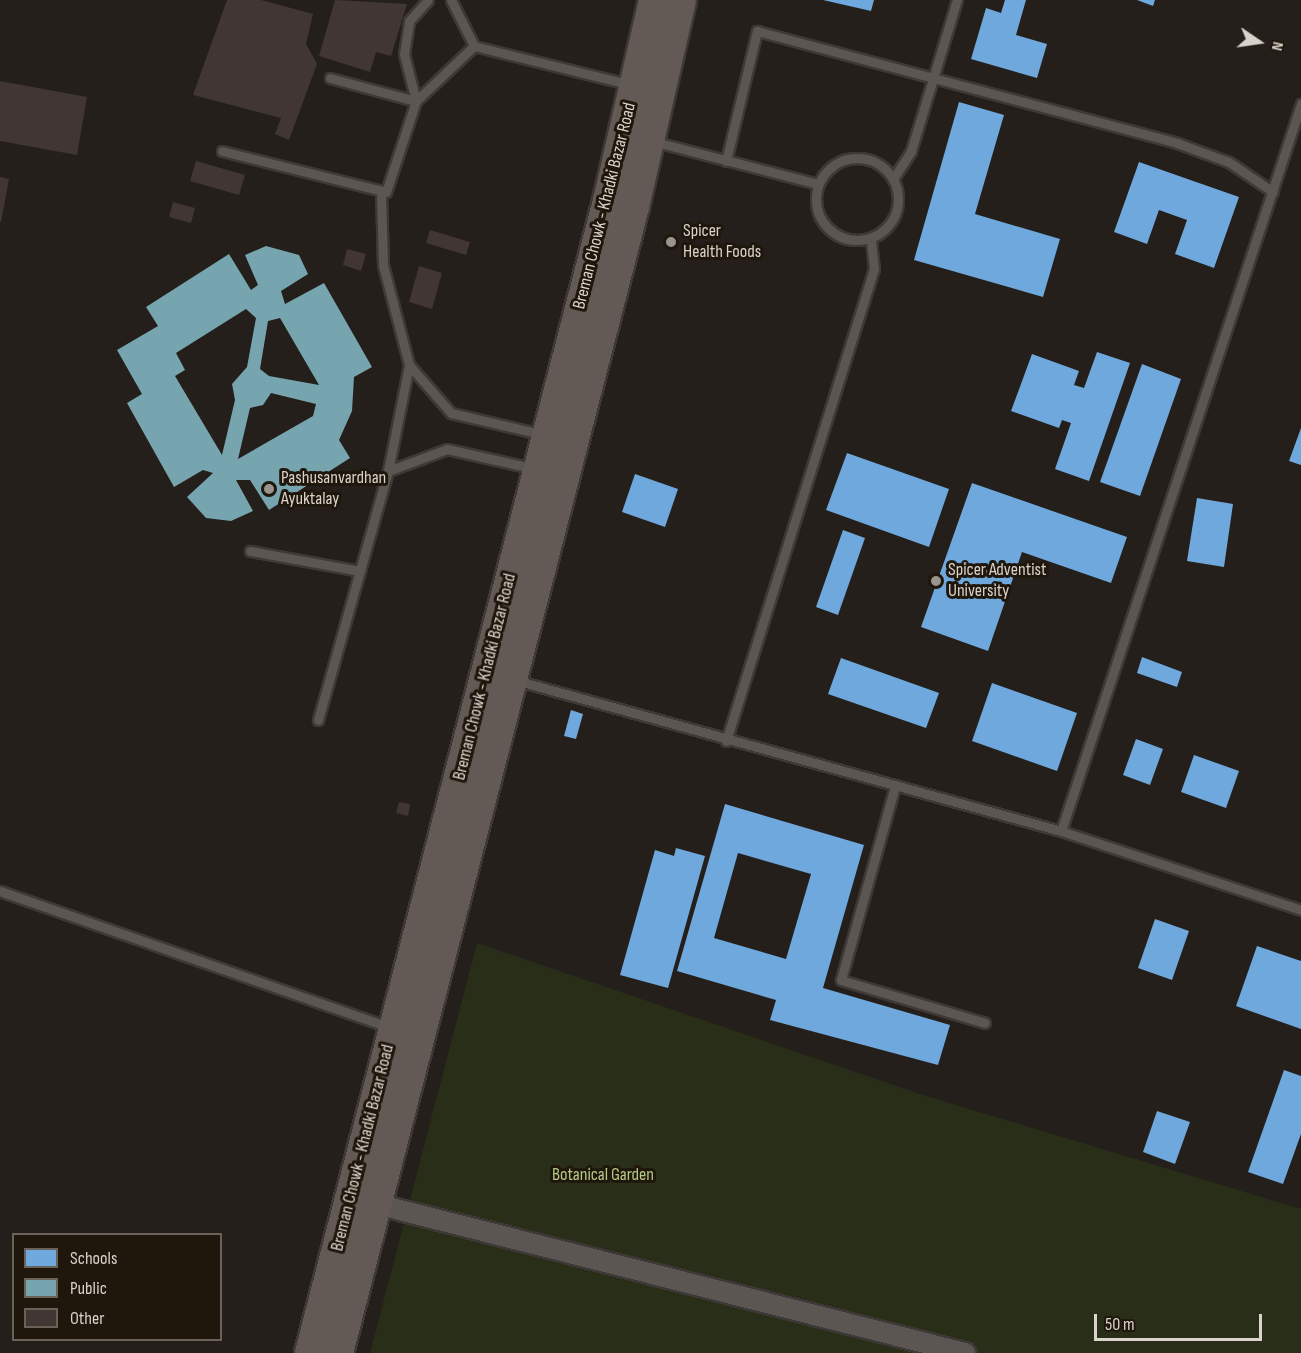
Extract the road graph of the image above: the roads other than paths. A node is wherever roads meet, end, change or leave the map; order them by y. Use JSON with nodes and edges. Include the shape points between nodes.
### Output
{"nodes":[{"id":1,"x":428,"y":0,"type":"edge"},
{"id":2,"x":451,"y":0,"type":"edge"},
{"id":3,"x":654,"y":0,"type":"edge"},
{"id":4,"x":681,"y":0,"type":"edge"},
{"id":5,"x":957,"y":0,"type":"edge"},
{"id":6,"x":474,"y":46,"type":"junction"},
{"id":7,"x":934,"y":77,"type":"junction"},
{"id":8,"x":330,"y":78,"type":"dead end"},
{"id":9,"x":634,"y":86,"type":"junction"},
{"id":10,"x":416,"y":101,"type":"junction"},
{"id":11,"x":1301,"y":104,"type":"edge"},
{"id":12,"x":636,"y":138,"type":"junction"},
{"id":13,"x":222,"y":151,"type":"dead end"},
{"id":14,"x":726,"y":161,"type":"junction"},
{"id":15,"x":893,"y":179,"type":"junction"},
{"id":16,"x":818,"y":184,"type":"junction"},
{"id":17,"x":1273,"y":192,"type":"junction"},
{"id":18,"x":381,"y":193,"type":"junction"},
{"id":19,"x":871,"y":238,"type":"junction"},
{"id":20,"x":410,"y":365,"type":"junction"},
{"id":21,"x":547,"y":435,"type":"junction"},
{"id":22,"x":538,"y":469,"type":"junction"},
{"id":23,"x":388,"y":471,"type":"junction"},
{"id":24,"x":250,"y":551,"type":"dead end"},
{"id":25,"x":360,"y":571,"type":"junction"},
{"id":26,"x":512,"y":679,"type":"junction"},
{"id":27,"x":318,"y":720,"type":"dead end"},
{"id":28,"x":726,"y":741,"type":"junction"},
{"id":29,"x":895,"y":786,"type":"junction"},
{"id":30,"x":1061,"y":831,"type":"junction"},
{"id":31,"x":0,"y":891,"type":"edge"},
{"id":32,"x":1301,"y":910,"type":"edge"},
{"id":33,"x":985,"y":1023,"type":"dead end"},
{"id":34,"x":394,"y":1029,"type":"junction"},
{"id":35,"x":376,"y":1204,"type":"junction"},
{"id":36,"x":310,"y":1353,"type":"edge"},
{"id":37,"x":338,"y":1353,"type":"edge"},
{"id":38,"x":965,"y":1353,"type":"edge"}],
"edges":[{"from":1,"to":10,"type":"lane","via":[[409,21],[404,54]]},
{"from":2,"to":6,"type":"lane"},
{"from":3,"to":9,"type":"main road","name":"Breman Chowk - Khadki Bazar Road"},
{"from":4,"to":12,"type":"main road","name":"Breman Chowk - Khadki Bazar Road"},
{"from":5,"to":7,"type":"lane"},
{"from":6,"to":9,"type":"lane"},
{"from":6,"to":10,"type":"lane"},
{"from":7,"to":14,"type":"lane","via":[[757,31]]},
{"from":7,"to":15,"type":"lane","via":[[911,151]]},
{"from":7,"to":17,"type":"lane","via":[[1177,143],[1229,162]]},
{"from":8,"to":10,"type":"lane"},
{"from":9,"to":12,"type":"main road","name":"Breman Chowk - Khadki Bazar Road"},
{"from":10,"to":18,"type":"lane","via":[[392,184]]},
{"from":11,"to":17,"type":"lane"},
{"from":12,"to":14,"type":"lane"},
{"from":12,"to":21,"type":"main road","name":"Breman Chowk - Khadki Bazar Road"},
{"from":12,"to":26,"type":"main road","name":"Breman Chowk - Khadki Bazar Road"},
{"from":13,"to":18,"type":"lane"},
{"from":14,"to":16,"type":"lane"},
{"from":15,"to":16,"type":"lane","via":[[877,162],[854,157],[832,165]]},
{"from":15,"to":19,"type":"lane","via":[[896,213]]},
{"from":16,"to":19,"type":"lane","via":[[816,208],[827,228],[848,240]]},
{"from":17,"to":30,"type":"lane"},
{"from":18,"to":20,"type":"lane","via":[[382,265]]},
{"from":19,"to":28,"type":"lane","via":[[874,269]]},
{"from":20,"to":21,"type":"lane","via":[[451,413]]},
{"from":20,"to":23,"type":"lane"},
{"from":21,"to":22,"type":"main road","name":"Breman Chowk - Khadki Bazar Road"},
{"from":22,"to":23,"type":"lane","via":[[447,449]]},
{"from":22,"to":34,"type":"main road","name":"Breman Chowk - Khadki Bazar Road"},
{"from":23,"to":25,"type":"lane"},
{"from":24,"to":25,"type":"lane"},
{"from":25,"to":27,"type":"lane"},
{"from":26,"to":28,"type":"lane"},
{"from":26,"to":35,"type":"main road","name":"Breman Chowk - Khadki Bazar Road"},
{"from":28,"to":29,"type":"lane"},
{"from":29,"to":30,"type":"lane"},
{"from":29,"to":33,"type":"lane","via":[[841,980]]},
{"from":30,"to":32,"type":"lane"},
{"from":31,"to":34,"type":"lane"},
{"from":34,"to":36,"type":"main road","name":"Breman Chowk - Khadki Bazar Road"},
{"from":35,"to":37,"type":"main road","name":"Breman Chowk - Khadki Bazar Road"},
{"from":35,"to":38,"type":"street"}]}
